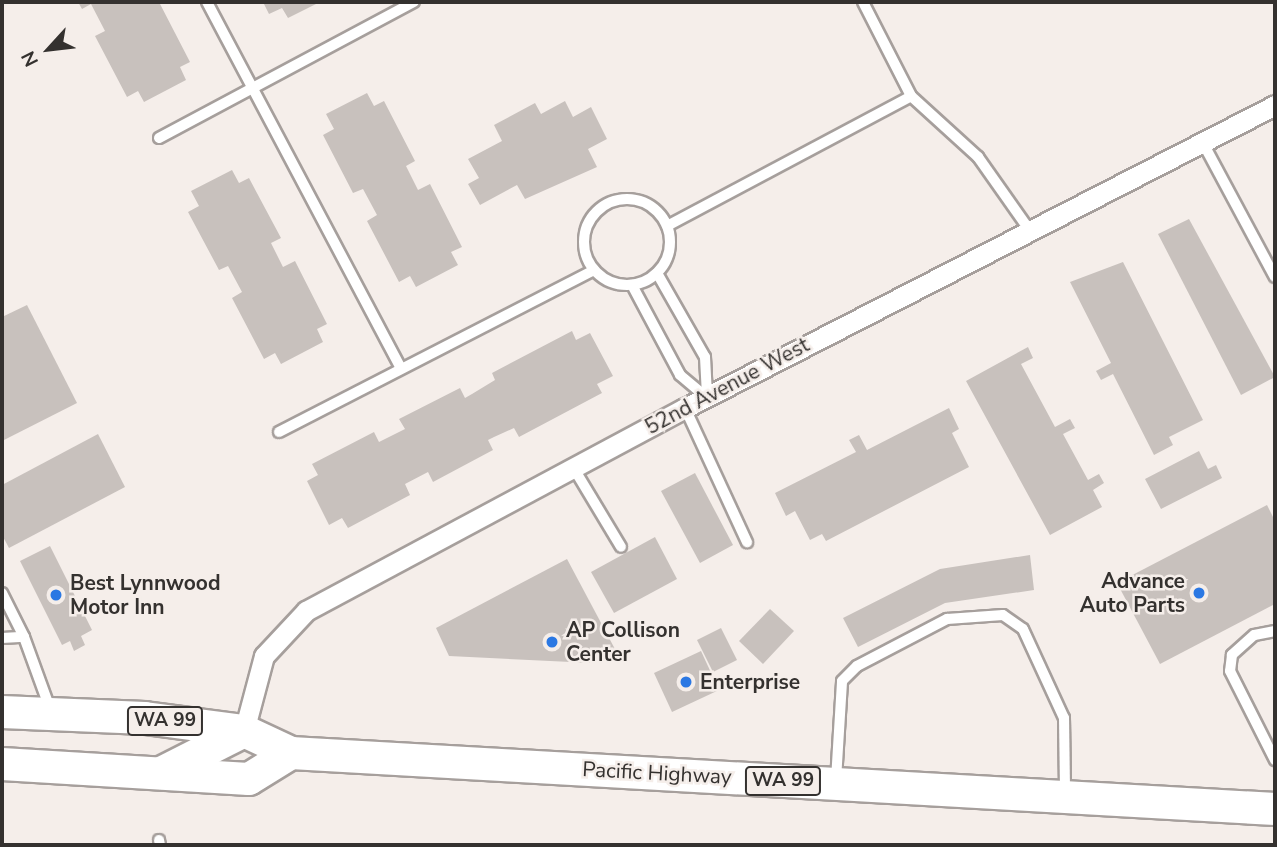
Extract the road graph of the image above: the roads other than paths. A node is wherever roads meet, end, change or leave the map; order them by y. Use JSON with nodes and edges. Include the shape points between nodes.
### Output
{"nodes":[{"id":1,"x":207,"y":2,"type":"edge"},
{"id":2,"x":414,"y":2,"type":"edge"},
{"id":3,"x":863,"y":2,"type":"edge"},
{"id":4,"x":250,"y":89,"type":"junction"},
{"id":5,"x":911,"y":96,"type":"junction"},
{"id":6,"x":1275,"y":105,"type":"edge"},
{"id":7,"x":159,"y":138,"type":"dead end"},
{"id":8,"x":1203,"y":143,"type":"junction"},
{"id":9,"x":667,"y":226,"type":"junction"},
{"id":10,"x":1031,"y":232,"type":"junction"},
{"id":11,"x":594,"y":270,"type":"junction"},
{"id":12,"x":657,"y":274,"type":"junction"},
{"id":13,"x":1275,"y":276,"type":"edge"},
{"id":14,"x":632,"y":285,"type":"junction"},
{"id":15,"x":401,"y":368,"type":"junction"},
{"id":16,"x":707,"y":397,"type":"junction"},
{"id":17,"x":685,"y":408,"type":"junction"},
{"id":18,"x":279,"y":432,"type":"dead end"},
{"id":19,"x":573,"y":467,"type":"junction"},
{"id":20,"x":747,"y":542,"type":"dead end"},
{"id":21,"x":621,"y":547,"type":"dead end"},
{"id":22,"x":2,"y":593,"type":"edge"},
{"id":23,"x":1275,"y":631,"type":"edge"},
{"id":24,"x":24,"y":637,"type":"junction"},
{"id":25,"x":2,"y":638,"type":"edge"},
{"id":26,"x":2,"y":712,"type":"edge"},
{"id":27,"x":52,"y":712,"type":"junction"},
{"id":28,"x":244,"y":731,"type":"junction"},
{"id":29,"x":291,"y":753,"type":"junction"},
{"id":30,"x":1275,"y":760,"type":"edge"},
{"id":31,"x":2,"y":764,"type":"edge"},
{"id":32,"x":160,"y":774,"type":"junction"},
{"id":33,"x":835,"y":784,"type":"junction"},
{"id":34,"x":1065,"y":796,"type":"junction"},
{"id":35,"x":1275,"y":809,"type":"edge"}],
"edges":[{"from":1,"to":4,"type":"lane"},
{"from":2,"to":4,"type":"lane"},
{"from":3,"to":5,"type":"lane"},
{"from":4,"to":7,"type":"lane"},
{"from":4,"to":15,"type":"lane"},
{"from":5,"to":9,"type":"lane"},
{"from":5,"to":10,"type":"lane","via":[[978,157]]},
{"from":6,"to":8,"type":"street","name":"52nd Avenue West"},
{"from":8,"to":10,"type":"street","name":"52nd Avenue West"},
{"from":8,"to":13,"type":"lane"},
{"from":9,"to":11,"type":"lane","via":[[642,202],[628,198],[601,207],[584,237]]},
{"from":9,"to":12,"type":"lane","via":[[670,248]]},
{"from":10,"to":16,"type":"street","name":"52nd Avenue West"},
{"from":11,"to":14,"type":"lane","via":[[611,282]]},
{"from":11,"to":15,"type":"lane"},
{"from":12,"to":14,"type":"lane"},
{"from":12,"to":16,"type":"lane","via":[[705,357]]},
{"from":14,"to":16,"type":"lane","via":[[680,375]]},
{"from":15,"to":18,"type":"lane"},
{"from":16,"to":17,"type":"street","name":"52nd Avenue West"},
{"from":17,"to":19,"type":"street","name":"52nd Avenue West"},
{"from":17,"to":20,"type":"lane"},
{"from":19,"to":21,"type":"lane"},
{"from":19,"to":28,"type":"street","name":"52nd Avenue West","via":[[306,611],[264,656]]},
{"from":22,"to":24,"type":"lane"},
{"from":23,"to":30,"type":"lane","via":[[1254,635],[1233,655],[1230,671]]},
{"from":24,"to":25,"type":"lane"},
{"from":24,"to":27,"type":"lane"},
{"from":26,"to":27,"type":"highway","name":"Pacific Highway","number":"WA 99"},
{"from":27,"to":28,"type":"highway","name":"Pacific Highway","number":"WA 99"},
{"from":28,"to":29,"type":"highway","name":"Pacific Highway","number":"WA 99"},
{"from":28,"to":32,"type":"highway"},
{"from":29,"to":32,"type":"highway","via":[[249,779]]},
{"from":29,"to":33,"type":"highway","name":"Pacific Highway","number":"WA 99"},
{"from":31,"to":32,"type":"highway"},
{"from":33,"to":34,"type":"highway","name":"Pacific Highway","number":"WA 99"},
{"from":33,"to":34,"type":"lane","via":[[842,681],[857,666],[947,619],[1003,615],[1023,629],[1063,718]]},
{"from":34,"to":35,"type":"highway","name":"Pacific Highway","number":"WA 99"}]}
